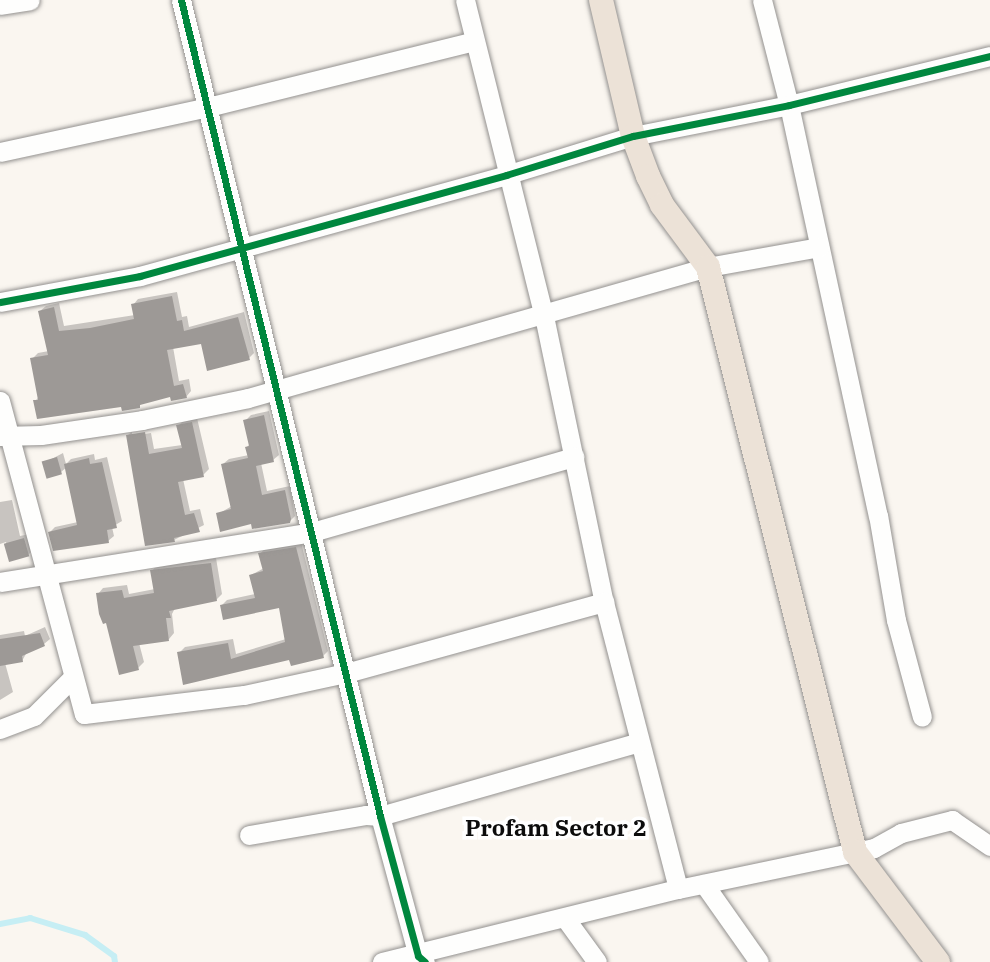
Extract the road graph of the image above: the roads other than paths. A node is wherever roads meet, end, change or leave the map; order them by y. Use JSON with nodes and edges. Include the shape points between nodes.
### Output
{"nodes":[{"id":1,"x":30,"y":0,"type":"edge"},
{"id":2,"x":181,"y":0,"type":"edge"},
{"id":3,"x":465,"y":0,"type":"edge"},
{"id":4,"x":601,"y":0,"type":"edge"},
{"id":5,"x":762,"y":0,"type":"edge"},
{"id":6,"x":0,"y":5,"type":"edge"},
{"id":7,"x":474,"y":41,"type":"junction"},
{"id":8,"x":990,"y":56,"type":"edge"},
{"id":9,"x":789,"y":106,"type":"junction"},
{"id":10,"x":208,"y":107,"type":"junction"},
{"id":11,"x":633,"y":136,"type":"junction"},
{"id":12,"x":0,"y":152,"type":"edge"},
{"id":13,"x":506,"y":175,"type":"junction"},
{"id":14,"x":819,"y":247,"type":"junction"},
{"id":15,"x":243,"y":248,"type":"junction"},
{"id":16,"x":708,"y":267,"type":"junction"},
{"id":17,"x":0,"y":302,"type":"edge"},
{"id":18,"x":544,"y":316,"type":"junction"},
{"id":19,"x":276,"y":391,"type":"junction"},
{"id":20,"x":0,"y":401,"type":"edge"},
{"id":21,"x":4,"y":436,"type":"edge"},
{"id":22,"x":573,"y":457,"type":"junction"},
{"id":23,"x":312,"y":531,"type":"junction"},
{"id":24,"x":46,"y":577,"type":"junction"},
{"id":25,"x":0,"y":582,"type":"edge"},
{"id":26,"x":604,"y":602,"type":"junction"},
{"id":27,"x":346,"y":673,"type":"junction"},
{"id":28,"x":73,"y":677,"type":"junction"},
{"id":29,"x":922,"y":717,"type":"dead end"},
{"id":30,"x":0,"y":729,"type":"edge"},
{"id":31,"x":639,"y":742,"type":"junction"},
{"id":32,"x":380,"y":816,"type":"junction"},
{"id":33,"x":249,"y":835,"type":"dead end"},
{"id":34,"x":990,"y":846,"type":"edge"},
{"id":35,"x":855,"y":852,"type":"junction"},
{"id":36,"x":704,"y":884,"type":"junction"},
{"id":37,"x":678,"y":889,"type":"junction"},
{"id":38,"x":565,"y":918,"type":"junction"},
{"id":39,"x":421,"y":959,"type":"edge"},
{"id":40,"x":382,"y":962,"type":"edge"},
{"id":41,"x":597,"y":962,"type":"edge"},
{"id":42,"x":759,"y":962,"type":"edge"},
{"id":43,"x":938,"y":962,"type":"edge"}],
"edges":[{"from":1,"to":6,"type":"street"},
{"from":2,"to":10,"type":"street"},
{"from":3,"to":7,"type":"street"},
{"from":4,"to":11,"type":"main road"},
{"from":5,"to":9,"type":"street"},
{"from":7,"to":10,"type":"street"},
{"from":7,"to":13,"type":"street"},
{"from":8,"to":9,"type":"street"},
{"from":9,"to":11,"type":"street"},
{"from":9,"to":14,"type":"street"},
{"from":10,"to":12,"type":"street"},
{"from":10,"to":15,"type":"street"},
{"from":11,"to":13,"type":"street"},
{"from":11,"to":16,"type":"main road","via":[[662,205]]},
{"from":13,"to":15,"type":"street"},
{"from":13,"to":18,"type":"street"},
{"from":14,"to":16,"type":"street"},
{"from":14,"to":29,"type":"street","via":[[878,515],[896,620]]},
{"from":15,"to":17,"type":"street","via":[[140,276]]},
{"from":15,"to":19,"type":"street"},
{"from":16,"to":18,"type":"street"},
{"from":16,"to":35,"type":"main road"},
{"from":18,"to":19,"type":"street"},
{"from":18,"to":22,"type":"street"},
{"from":19,"to":21,"type":"street","via":[[142,421]]},
{"from":19,"to":23,"type":"street"},
{"from":20,"to":21,"type":"street"},
{"from":21,"to":24,"type":"street"},
{"from":22,"to":23,"type":"street"},
{"from":22,"to":26,"type":"street"},
{"from":23,"to":24,"type":"street"},
{"from":23,"to":27,"type":"street"},
{"from":24,"to":25,"type":"street"},
{"from":24,"to":28,"type":"street"},
{"from":26,"to":27,"type":"street"},
{"from":26,"to":31,"type":"street"},
{"from":27,"to":28,"type":"street","via":[[244,695],[84,713]]},
{"from":27,"to":32,"type":"street"},
{"from":28,"to":30,"type":"street","via":[[34,716]]},
{"from":31,"to":32,"type":"street"},
{"from":31,"to":37,"type":"street"},
{"from":32,"to":33,"type":"street"},
{"from":32,"to":39,"type":"street"},
{"from":34,"to":35,"type":"street","via":[[952,820],[901,833],[874,848]]},
{"from":35,"to":36,"type":"street"},
{"from":35,"to":43,"type":"main road"},
{"from":36,"to":37,"type":"street"},
{"from":36,"to":42,"type":"street"},
{"from":37,"to":38,"type":"street"},
{"from":38,"to":39,"type":"street"},
{"from":38,"to":41,"type":"street"},
{"from":39,"to":40,"type":"street"}]}
